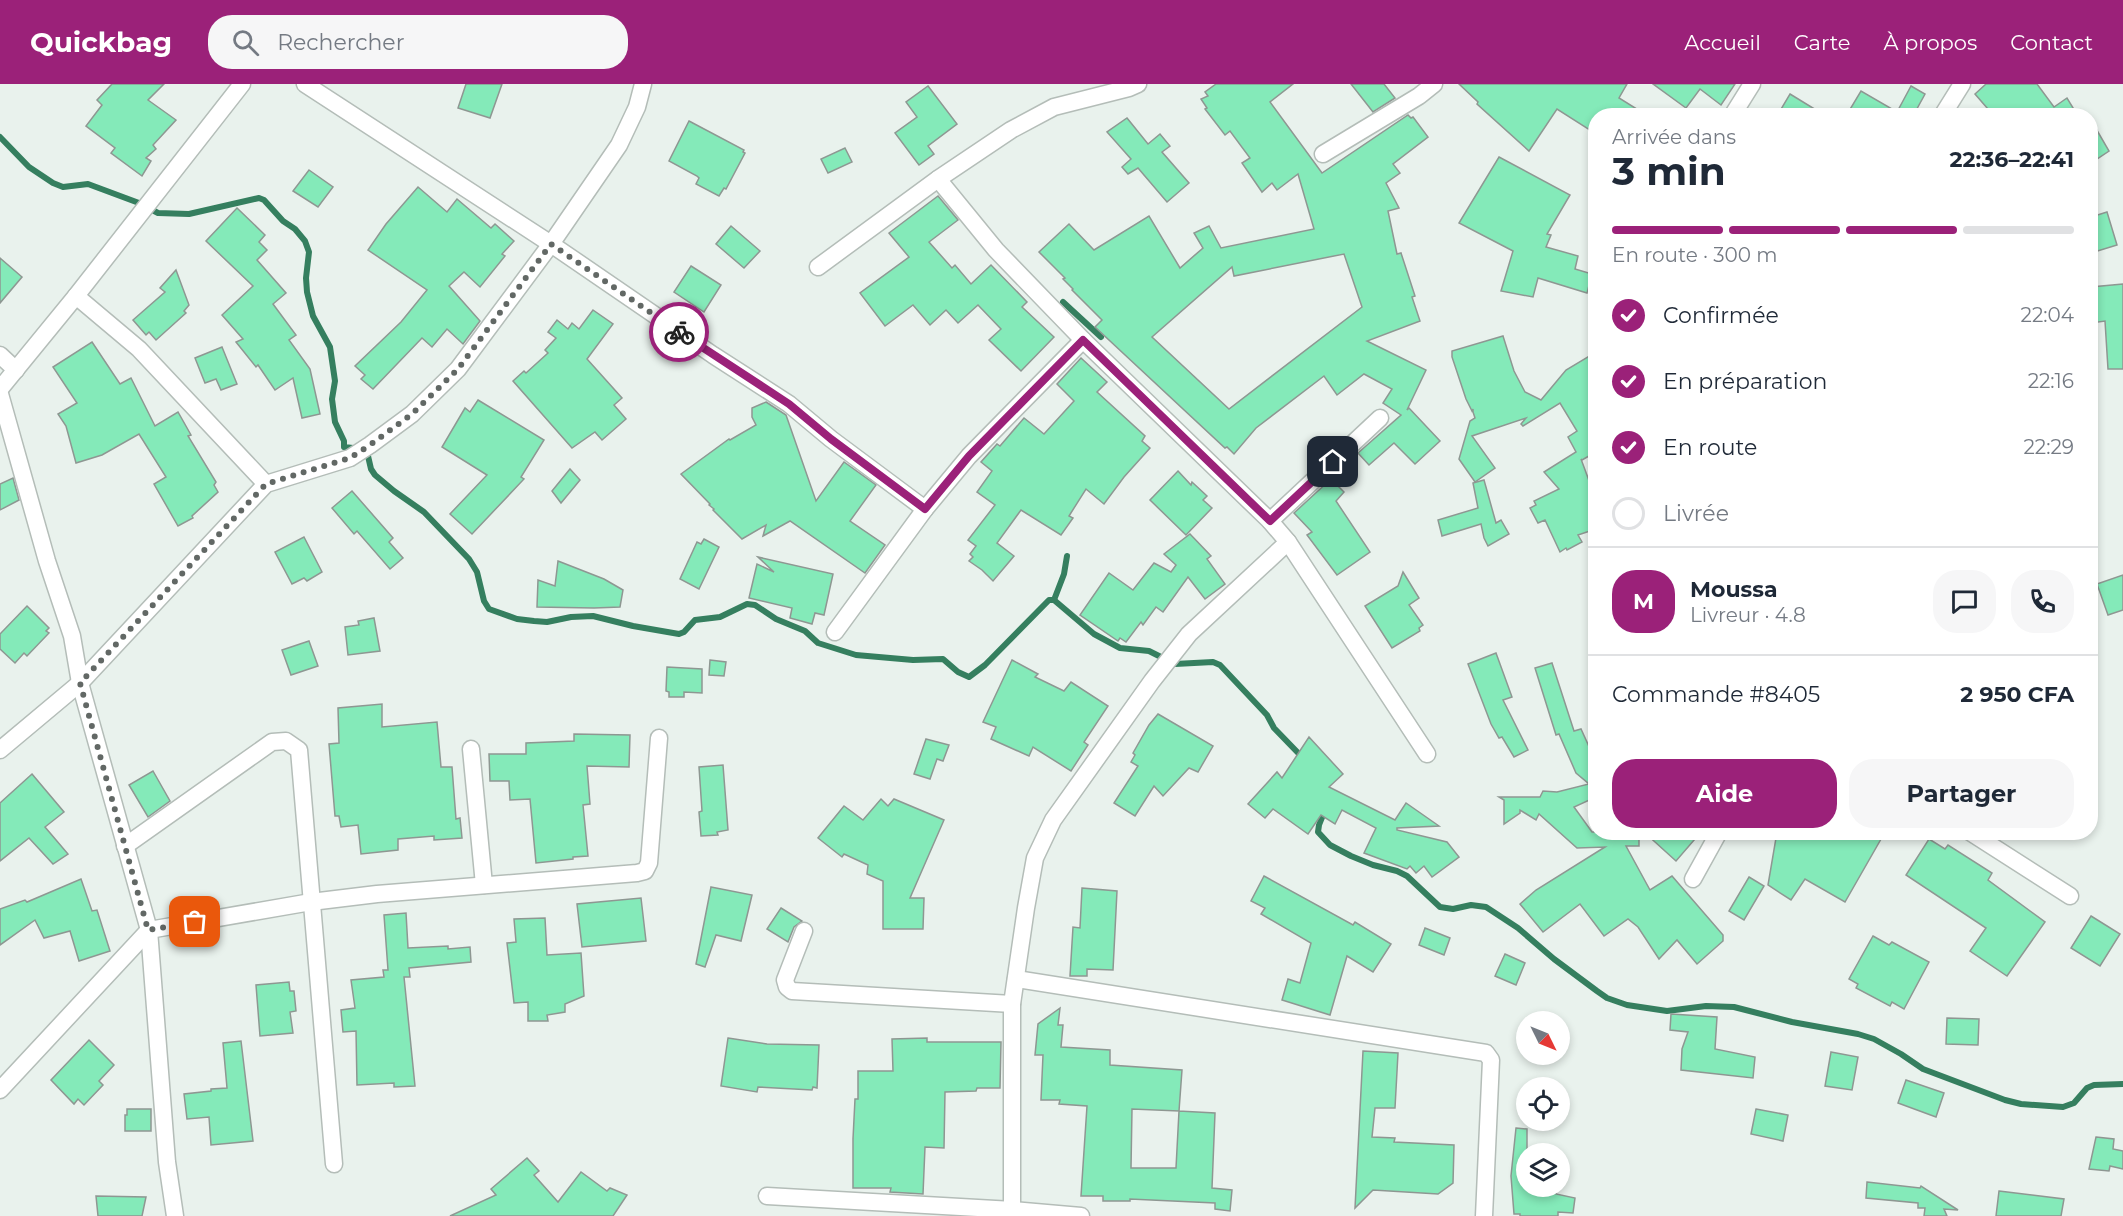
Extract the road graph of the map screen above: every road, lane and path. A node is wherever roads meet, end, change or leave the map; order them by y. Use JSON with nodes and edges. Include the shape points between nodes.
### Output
{"nodes":[{"id":1,"x":242,"y":84,"type":"edge"},
{"id":2,"x":305,"y":84,"type":"edge"},
{"id":3,"x":643,"y":84,"type":"edge"},
{"id":4,"x":1138,"y":84,"type":"edge"},
{"id":5,"x":1434,"y":84,"type":"edge"},
{"id":6,"x":1752,"y":84,"type":"edge"},
{"id":7,"x":1962,"y":84,"type":"edge"},
{"id":8,"x":1737,"y":108,"type":"edge"},
{"id":9,"x":1947,"y":108,"type":"edge"},
{"id":10,"x":1323,"y":154,"type":"dead end"},
{"id":11,"x":938,"y":179,"type":"junction"},
{"id":12,"x":551,"y":244,"type":"junction"},
{"id":13,"x":818,"y":267,"type":"dead end"},
{"id":14,"x":76,"y":296,"type":"junction"},
{"id":15,"x":1083,"y":340,"type":"junction"},
{"id":16,"x":0,"y":355,"type":"edge"},
{"id":17,"x":16,"y":369,"type":"junction"},
{"id":18,"x":0,"y":389,"type":"edge"},
{"id":19,"x":0,"y":394,"type":"edge"},
{"id":20,"x":1380,"y":418,"type":"dead end"},
{"id":21,"x":266,"y":484,"type":"junction"},
{"id":22,"x":925,"y":509,"type":"junction"},
{"id":23,"x":1270,"y":521,"type":"junction"},
{"id":24,"x":1288,"y":542,"type":"junction"},
{"id":25,"x":835,"y":632,"type":"dead end"},
{"id":26,"x":80,"y":683,"type":"junction"},
{"id":27,"x":659,"y":738,"type":"dead end"},
{"id":28,"x":471,"y":749,"type":"dead end"},
{"id":29,"x":0,"y":750,"type":"edge"},
{"id":30,"x":1427,"y":754,"type":"dead end"},
{"id":31,"x":1715,"y":840,"type":"edge"},
{"id":32,"x":1982,"y":840,"type":"edge"},
{"id":33,"x":125,"y":846,"type":"junction"},
{"id":34,"x":1693,"y":879,"type":"dead end"},
{"id":35,"x":484,"y":885,"type":"junction"},
{"id":36,"x":2070,"y":896,"type":"dead end"},
{"id":37,"x":311,"y":902,"type":"junction"},
{"id":38,"x":148,"y":930,"type":"junction"},
{"id":39,"x":804,"y":931,"type":"dead end"},
{"id":40,"x":1016,"y":979,"type":"junction"},
{"id":41,"x":1012,"y":1004,"type":"junction"},
{"id":42,"x":0,"y":1090,"type":"edge"},
{"id":43,"x":334,"y":1164,"type":"dead end"},
{"id":44,"x":767,"y":1196,"type":"dead end"},
{"id":45,"x":1012,"y":1213,"type":"edge"},
{"id":46,"x":175,"y":1216,"type":"edge"},
{"id":47,"x":1081,"y":1216,"type":"edge"},
{"id":48,"x":1484,"y":1216,"type":"edge"}],
"edges":[{"from":1,"to":14,"type":"street"},
{"from":2,"to":12,"type":"street"},
{"from":3,"to":12,"type":"street","via":[[619,144]]},
{"from":4,"to":11,"type":"street","via":[[1054,107],[1011,130]]},
{"from":5,"to":10,"type":"street"},
{"from":6,"to":8,"type":"street"},
{"from":7,"to":9,"type":"street"},
{"from":11,"to":13,"type":"street"},
{"from":11,"to":15,"type":"street","via":[[996,250]]},
{"from":12,"to":21,"type":"street","via":[[458,369],[412,414],[350,458]]},
{"from":12,"to":22,"type":"street","via":[[789,404]]},
{"from":14,"to":17,"type":"street"},
{"from":14,"to":21,"type":"street","via":[[139,349]]},
{"from":15,"to":22,"type":"street","via":[[969,456]]},
{"from":15,"to":23,"type":"street"},
{"from":16,"to":17,"type":"street"},
{"from":17,"to":18,"type":"street"},
{"from":19,"to":26,"type":"street","via":[[72,636]]},
{"from":20,"to":23,"type":"street"},
{"from":21,"to":26,"type":"street"},
{"from":22,"to":25,"type":"street"},
{"from":23,"to":24,"type":"street"},
{"from":24,"to":30,"type":"street"},
{"from":24,"to":40,"type":"street","via":[[1189,634],[1053,820],[1035,858]]},
{"from":26,"to":29,"type":"street"},
{"from":26,"to":33,"type":"street"},
{"from":27,"to":35,"type":"street","via":[[649,863],[645,871]]},
{"from":28,"to":35,"type":"street"},
{"from":31,"to":34,"type":"street"},
{"from":32,"to":36,"type":"street"},
{"from":33,"to":37,"type":"street","via":[[272,742],[286,741],[299,750]]},
{"from":33,"to":38,"type":"street"},
{"from":35,"to":37,"type":"street"},
{"from":37,"to":38,"type":"street"},
{"from":37,"to":43,"type":"street"},
{"from":38,"to":42,"type":"street"},
{"from":38,"to":46,"type":"street","via":[[166,1162]]},
{"from":39,"to":41,"type":"street","via":[[784,980],[792,991]]},
{"from":40,"to":41,"type":"street"},
{"from":40,"to":48,"type":"street","via":[[1486,1053],[1491,1060]]},
{"from":41,"to":45,"type":"street"},
{"from":44,"to":45,"type":"street"},
{"from":45,"to":47,"type":"street"}]}
